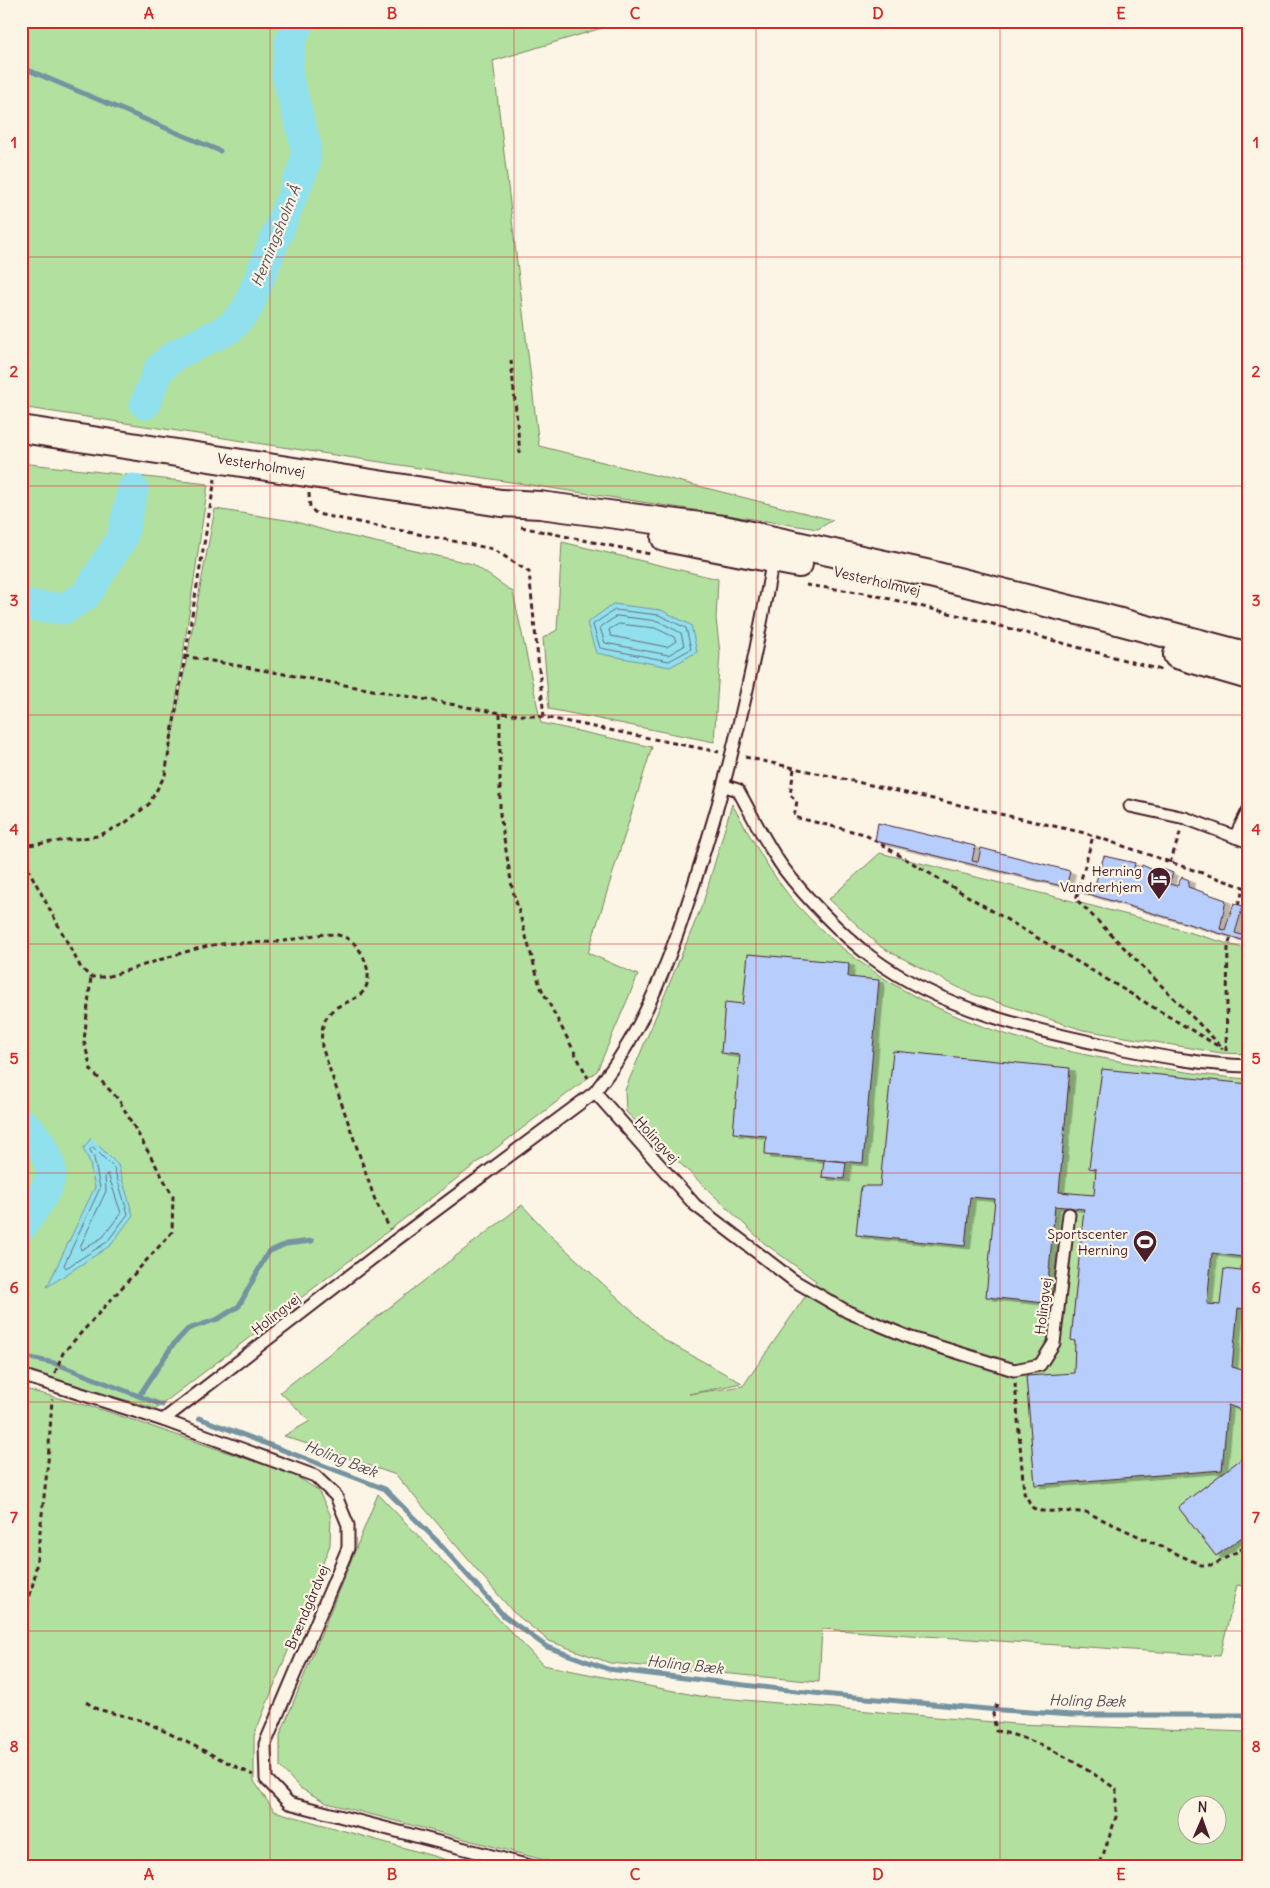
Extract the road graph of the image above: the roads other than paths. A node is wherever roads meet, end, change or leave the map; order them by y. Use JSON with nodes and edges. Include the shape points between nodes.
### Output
{"nodes":[{"id":1,"x":21,"y":429,"type":"edge"},
{"id":2,"x":773,"y":559,"type":"junction"},
{"id":3,"x":1249,"y":656,"type":"edge"},
{"id":4,"x":1249,"y":676,"type":"edge"},
{"id":5,"x":725,"y":786,"type":"junction"},
{"id":6,"x":1130,"y":806,"type":"dead end"},
{"id":7,"x":1249,"y":809,"type":"edge"},
{"id":8,"x":1235,"y":836,"type":"junction"},
{"id":9,"x":1249,"y":842,"type":"edge"},
{"id":10,"x":1249,"y":1066,"type":"edge"},
{"id":11,"x":595,"y":1092,"type":"junction"},
{"id":12,"x":1069,"y":1214,"type":"dead end"},
{"id":13,"x":21,"y":1375,"type":"edge"},
{"id":14,"x":163,"y":1420,"type":"junction"},
{"id":15,"x":534,"y":1867,"type":"edge"}],
"edges":[{"from":1,"to":2,"type":"street","name":"Vesterholmvej","via":[[501,503],[668,521]]},
{"from":2,"to":3,"type":"street","name":"Vesterholmvej","via":[[959,581]]},
{"from":2,"to":4,"type":"street","name":"Vesterholmvej","via":[[1034,617]]},
{"from":2,"to":5,"type":"lane","via":[[750,681]]},
{"from":5,"to":10,"type":"lane","via":[[738,790],[785,870],[826,915],[871,957],[931,993],[995,1018],[1079,1040],[1144,1053]]},
{"from":5,"to":11,"type":"lane","via":[[686,910],[656,988],[624,1052]]},
{"from":6,"to":8,"type":"lane","via":[[1185,818]]},
{"from":7,"to":8,"type":"lane"},
{"from":8,"to":9,"type":"lane"},
{"from":11,"to":12,"type":"lane","name":"Holingvej","via":[[695,1206],[793,1280],[848,1312],[910,1338],[1014,1370],[1040,1364],[1054,1342]]},
{"from":11,"to":14,"type":"lane","name":"Holingvej"},
{"from":13,"to":14,"type":"lane","name":"Brændgårdvej"},
{"from":14,"to":15,"type":"lane","name":"Brændgårdvej","via":[[314,1476],[336,1496],[348,1525],[348,1548],[265,1744],[266,1779],[289,1803]]}]}
